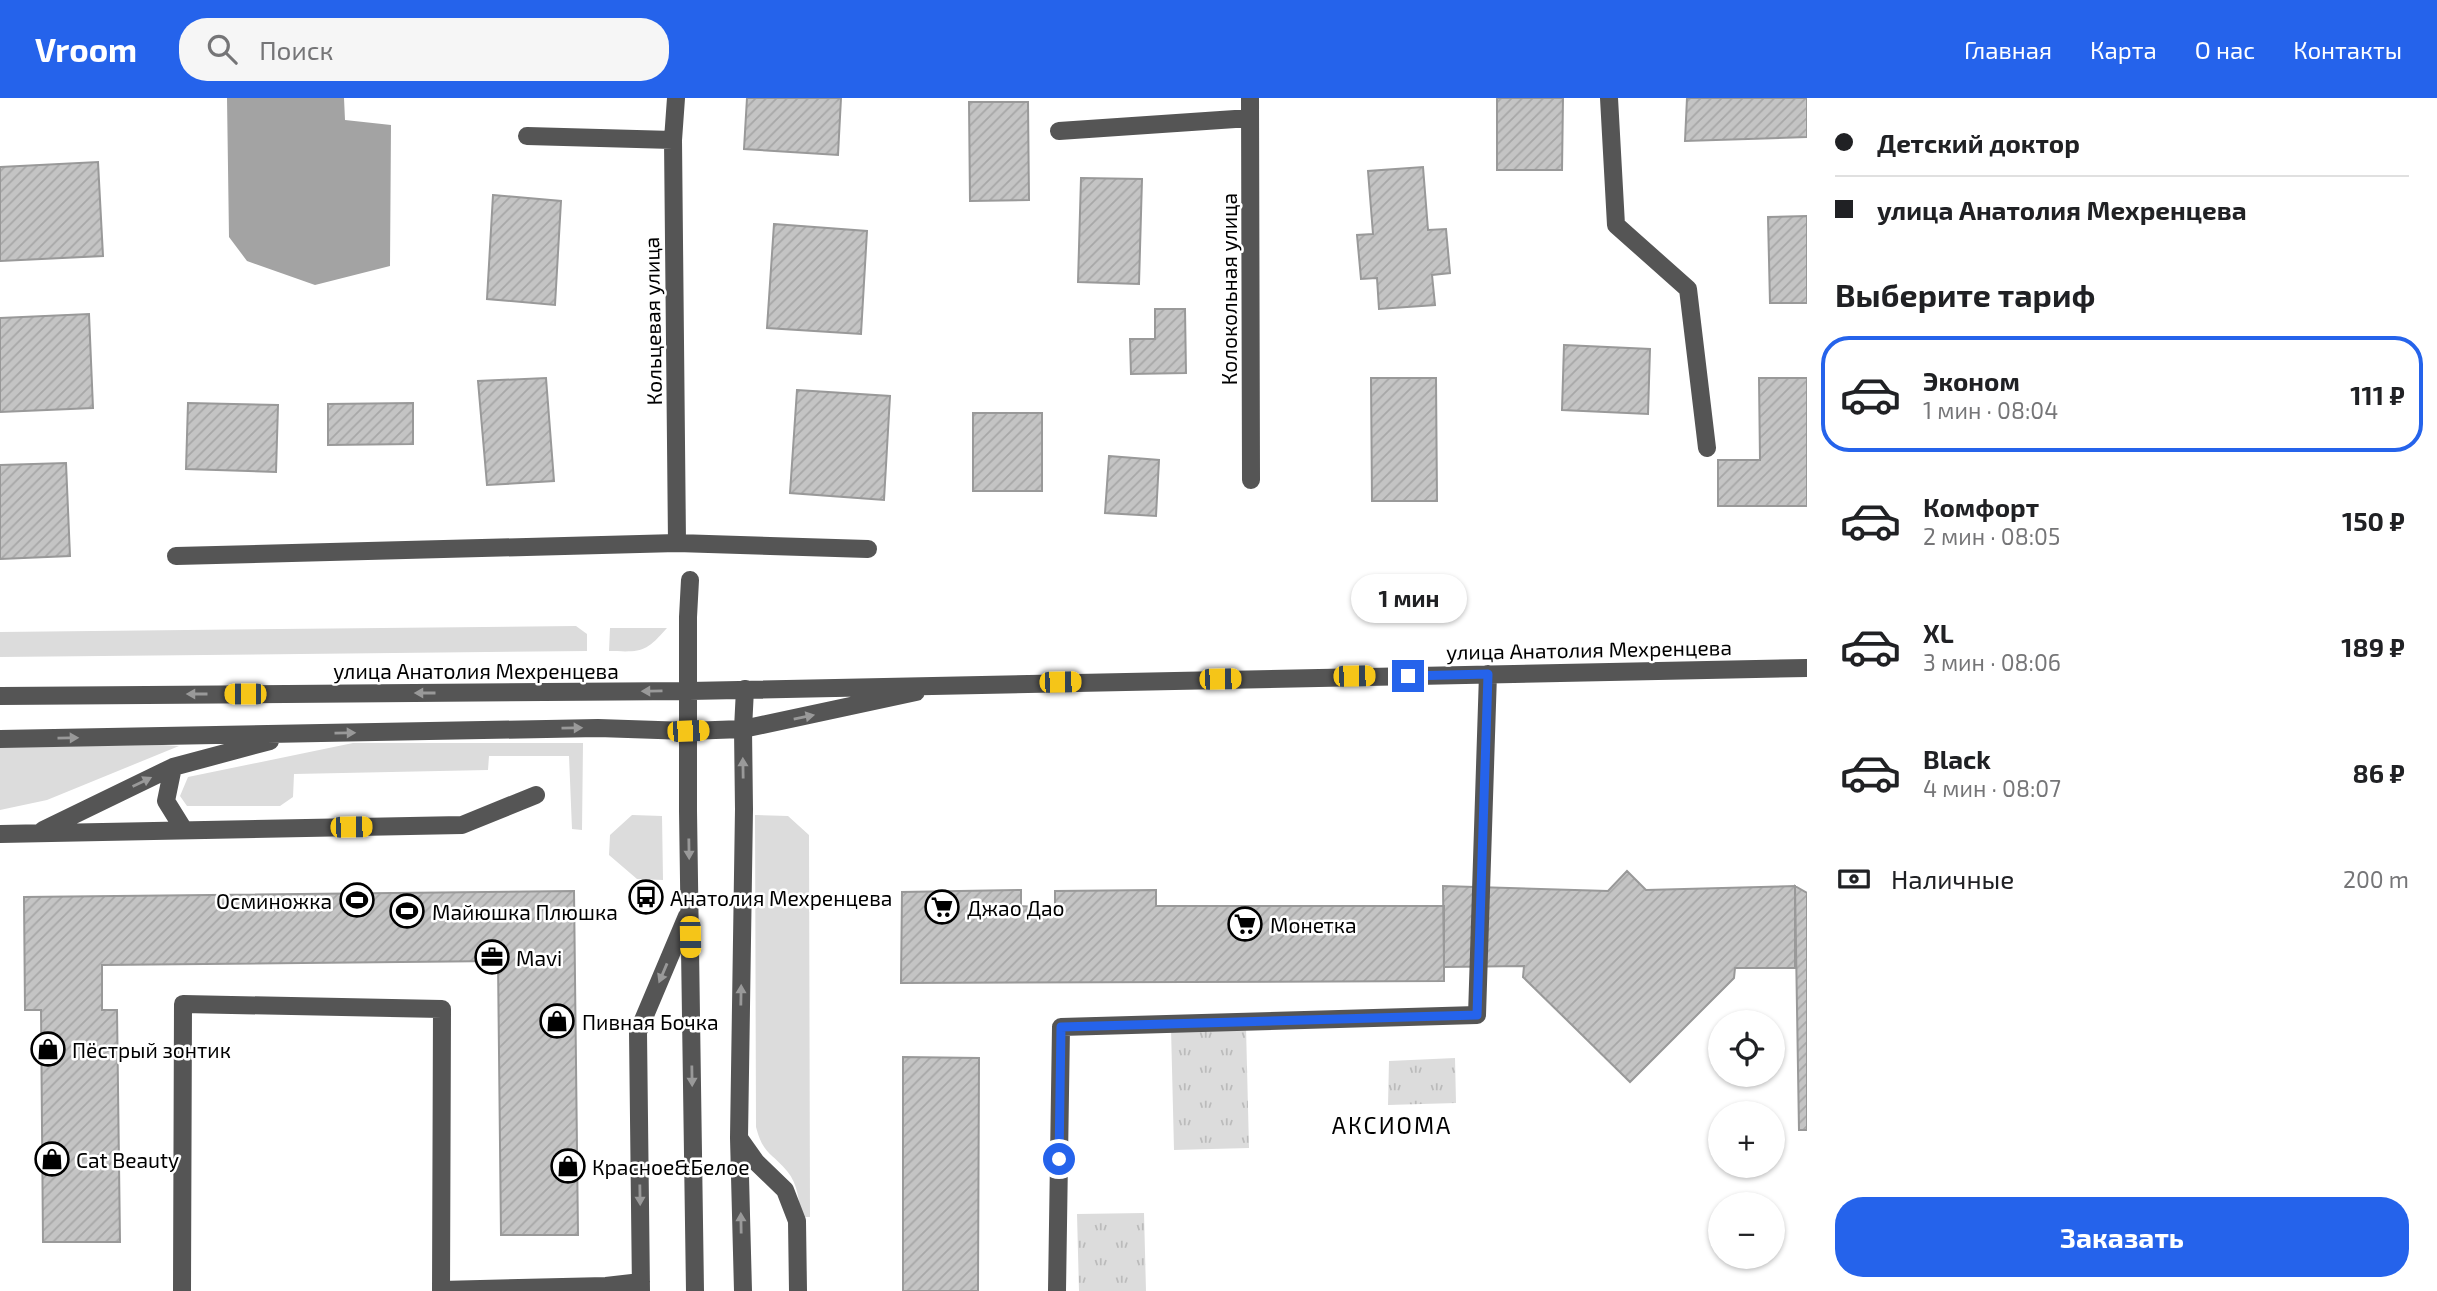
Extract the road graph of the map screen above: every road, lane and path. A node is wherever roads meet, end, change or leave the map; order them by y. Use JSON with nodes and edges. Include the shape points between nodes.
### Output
{"nodes":[{"id":1,"x":676,"y":98,"type":"edge"},
{"id":2,"x":1250,"y":98,"type":"edge"},
{"id":3,"x":1609,"y":98,"type":"edge"},
{"id":4,"x":1250,"y":118,"type":"junction"},
{"id":5,"x":1059,"y":131,"type":"dead end"},
{"id":6,"x":527,"y":136,"type":"dead end"},
{"id":7,"x":673,"y":140,"type":"junction"},
{"id":8,"x":1707,"y":448,"type":"dead end"},
{"id":9,"x":1251,"y":480,"type":"dead end"},
{"id":10,"x":677,"y":543,"type":"junction"},
{"id":11,"x":868,"y":549,"type":"dead end"},
{"id":12,"x":176,"y":556,"type":"dead end"},
{"id":13,"x":690,"y":580,"type":"dead end"},
{"id":14,"x":1807,"y":668,"type":"edge"},
{"id":15,"x":1488,"y":674,"type":"junction"},
{"id":16,"x":953,"y":684,"type":"junction"},
{"id":17,"x":745,"y":689,"type":"junction"},
{"id":18,"x":689,"y":691,"type":"junction"},
{"id":19,"x":0,"y":696,"type":"edge"},
{"id":20,"x":743,"y":729,"type":"junction"},
{"id":21,"x":688,"y":731,"type":"junction"},
{"id":22,"x":296,"y":734,"type":"junction"},
{"id":23,"x":0,"y":738,"type":"edge"},
{"id":24,"x":173,"y":767,"type":"junction"},
{"id":25,"x":536,"y":795,"type":"dead end"},
{"id":26,"x":184,"y":830,"type":"junction"},
{"id":27,"x":0,"y":834,"type":"edge"},
{"id":28,"x":37,"y":834,"type":"junction"},
{"id":29,"x":690,"y":910,"type":"junction"},
{"id":30,"x":739,"y":1138,"type":"junction"},
{"id":31,"x":641,"y":1286,"type":"edge"},
{"id":32,"x":441,"y":1290,"type":"edge"},
{"id":33,"x":182,"y":1291,"type":"edge"},
{"id":34,"x":695,"y":1291,"type":"edge"},
{"id":35,"x":743,"y":1291,"type":"edge"},
{"id":36,"x":798,"y":1291,"type":"edge"},
{"id":37,"x":1057,"y":1291,"type":"edge"}],
"edges":[{"from":1,"to":7,"type":"street","name":"Кольцевая улица"},
{"from":2,"to":4,"type":"street","name":"Колокольная улица"},
{"from":3,"to":8,"type":"street","via":[[1616,225],[1688,289]]},
{"from":4,"to":5,"type":"street"},
{"from":4,"to":9,"type":"street","name":"Колокольная улица"},
{"from":6,"to":7,"type":"street"},
{"from":7,"to":10,"type":"street","name":"Кольцевая улица"},
{"from":10,"to":11,"type":"street"},
{"from":10,"to":12,"type":"street"},
{"from":13,"to":18,"type":"street"},
{"from":14,"to":15,"type":"street","name":"улица Анатолия Мехренцева"},
{"from":15,"to":16,"type":"street","name":"улица Анатолия Мехренцева"},
{"from":15,"to":37,"type":"street","via":[[1477,1015],[1061,1027]]},
{"from":16,"to":17,"type":"street","name":"улица Анатолия Мехренцева"},
{"from":20,"to":16,"type":"street","name":"улица Анатолия Мехренцева","one_way":true},
{"from":17,"to":18,"type":"street","name":"улица Анатолия Мехренцева"},
{"from":17,"to":20,"type":"street"},
{"from":18,"to":19,"type":"street","name":"улица Анатолия Мехренцева","one_way":true},
{"from":18,"to":21,"type":"street"},
{"from":20,"to":21,"type":"street","name":"улица Анатолия Мехренцева"},
{"from":30,"to":20,"type":"street","one_way":true},
{"from":22,"to":21,"type":"street","name":"улица Анатолия Мехренцева","one_way":true,"via":[[598,728]]},
{"from":21,"to":29,"type":"street","one_way":true},
{"from":23,"to":22,"type":"street","name":"улица Анатолия Мехренцева","one_way":true},
{"from":22,"to":24,"type":"street","name":"улица Анатолия Мехренцева"},
{"from":24,"to":26,"type":"street","via":[[166,801]]},
{"from":28,"to":24,"type":"street","name":"улица Анатолия Мехренцева","one_way":true},
{"from":25,"to":26,"type":"street","name":"улица Анатолия Мехренцева","via":[[462,825]]},
{"from":26,"to":28,"type":"street","name":"улица Анатолия Мехренцева"},
{"from":27,"to":28,"type":"street","name":"улица Анатолия Мехренцева"},
{"from":29,"to":31,"type":"street","one_way":true,"via":[[638,1032]]},
{"from":29,"to":34,"type":"street","one_way":true},
{"from":35,"to":30,"type":"street","one_way":true},
{"from":30,"to":36,"type":"street","via":[[789,1200],[797,1221]]},
{"from":31,"to":32,"type":"street"},
{"from":32,"to":33,"type":"street","via":[[442,1009],[183,1004]]}]}
